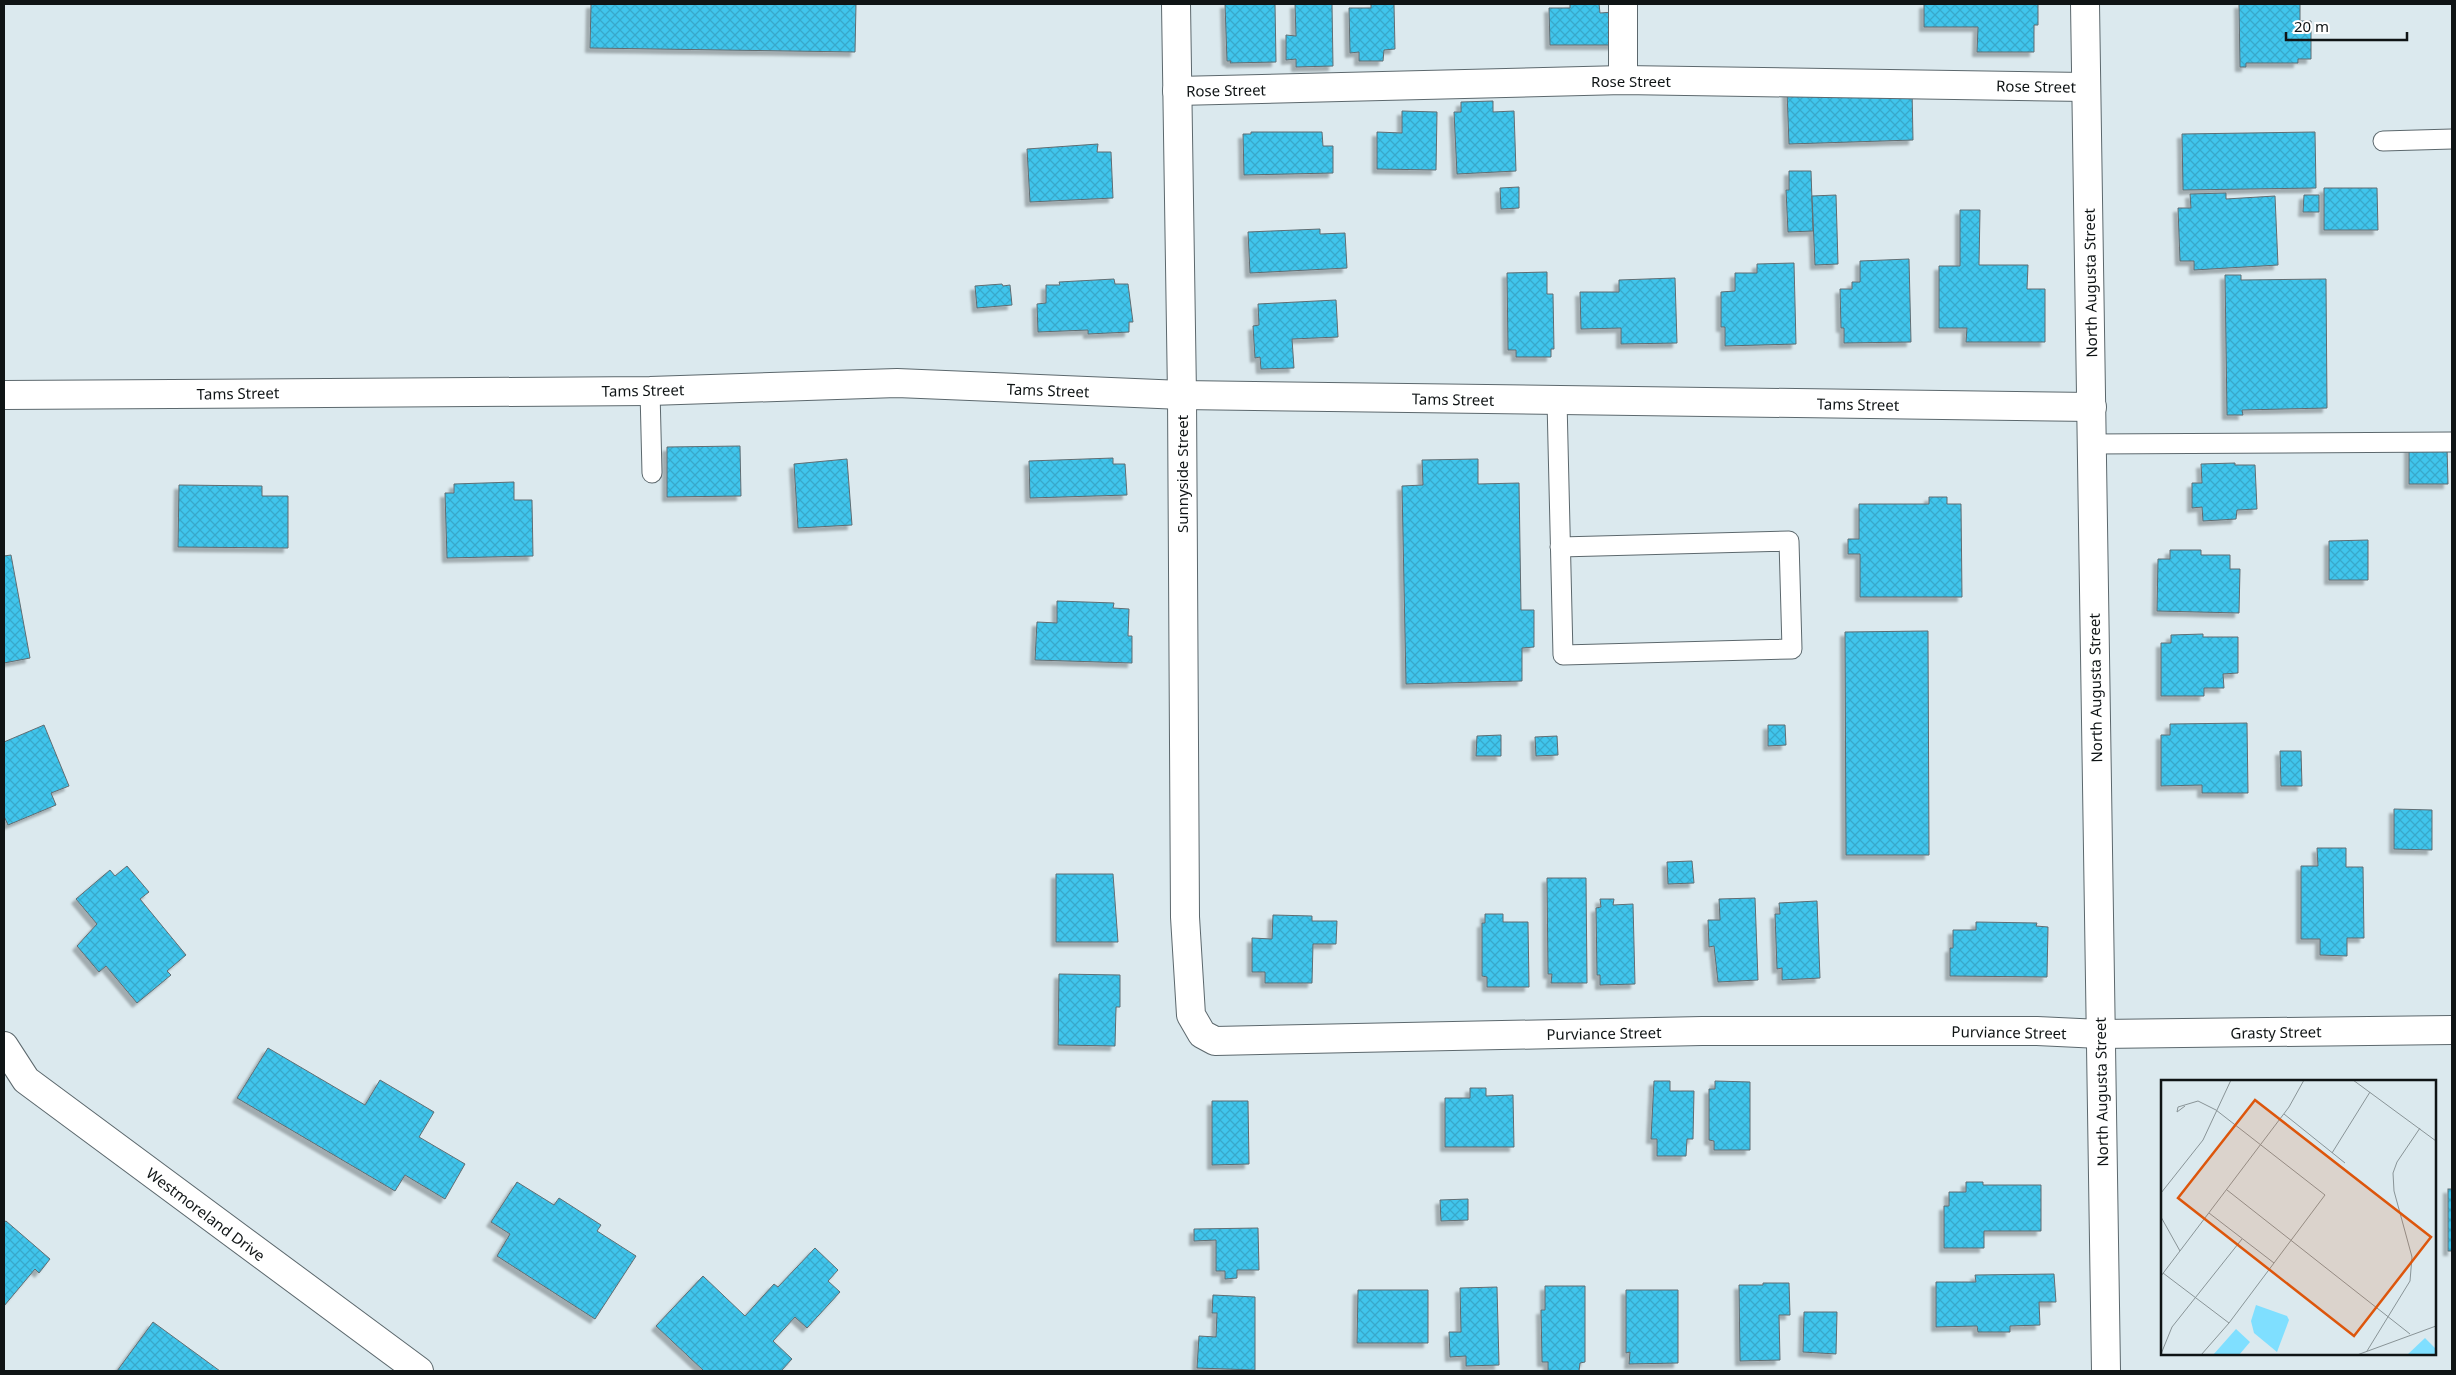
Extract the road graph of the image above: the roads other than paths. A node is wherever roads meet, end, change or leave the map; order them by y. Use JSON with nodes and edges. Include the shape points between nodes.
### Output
{"nodes":[{"id":1,"x":1176,"y":4,"type":"edge"},
{"id":2,"x":1623,"y":4,"type":"edge"},
{"id":3,"x":2085,"y":4,"type":"edge"},
{"id":4,"x":1623,"y":80,"type":"junction"},
{"id":5,"x":2086,"y":87,"type":"junction"},
{"id":6,"x":1177,"y":91,"type":"junction"},
{"id":7,"x":2452,"y":139,"type":"edge"},
{"id":8,"x":2383,"y":140,"type":"dead end"},
{"id":9,"x":650,"y":391,"type":"junction"},
{"id":10,"x":4,"y":395,"type":"edge"},
{"id":11,"x":1182,"y":396,"type":"junction"},
{"id":12,"x":1557,"y":400,"type":"junction"},
{"id":13,"x":2092,"y":407,"type":"junction"},
{"id":14,"x":2452,"y":442,"type":"edge"},
{"id":15,"x":2092,"y":444,"type":"junction"},
{"id":16,"x":652,"y":473,"type":"dead end"},
{"id":17,"x":1560,"y":547,"type":"junction"},
{"id":18,"x":1187,"y":945,"type":"joint"},
{"id":19,"x":2452,"y":1030,"type":"edge"},
{"id":20,"x":2100,"y":1034,"type":"junction"},
{"id":21,"x":4,"y":1046,"type":"edge"},
{"id":22,"x":419,"y":1371,"type":"edge"},
{"id":23,"x":2106,"y":1371,"type":"edge"}],
"edges":[{"from":1,"to":6,"type":"street","name":"Sunnyside Street"},
{"from":2,"to":4,"type":"street"},
{"from":3,"to":5,"type":"street","name":"North Augusta Street"},
{"from":4,"to":5,"type":"street","name":"Rose Street"},
{"from":4,"to":6,"type":"street","name":"Rose Street"},
{"from":5,"to":13,"type":"street","name":"North Augusta Street"},
{"from":6,"to":11,"type":"street","name":"Sunnyside Street"},
{"from":7,"to":8,"type":"lane"},
{"from":9,"to":10,"type":"street","name":"Tams Street"},
{"from":9,"to":11,"type":"street","name":"Tams Street","via":[[896,383]]},
{"from":9,"to":16,"type":"lane"},
{"from":11,"to":12,"type":"street","name":"Tams Street"},
{"from":11,"to":18,"type":"street","name":"Sunnyside Street"},
{"from":12,"to":13,"type":"street","name":"Tams Street"},
{"from":12,"to":17,"type":"lane"},
{"from":13,"to":15,"type":"street","name":"North Augusta Street"},
{"from":14,"to":15,"type":"lane"},
{"from":15,"to":20,"type":"street","name":"North Augusta Street"},
{"from":17,"to":17,"type":"lane","via":[[1563,655],[1792,649],[1789,541]]},
{"from":18,"to":20,"type":"street","name":"Purviance Street","via":[[1191,1015],[1202,1034],[1215,1041],[1702,1031],[2037,1031]]},
{"from":19,"to":20,"type":"street","name":"Grasty Street"},
{"from":20,"to":23,"type":"street","name":"North Augusta Street"},
{"from":21,"to":22,"type":"street","name":"Westmoreland Drive","via":[[26,1080]]}]}
